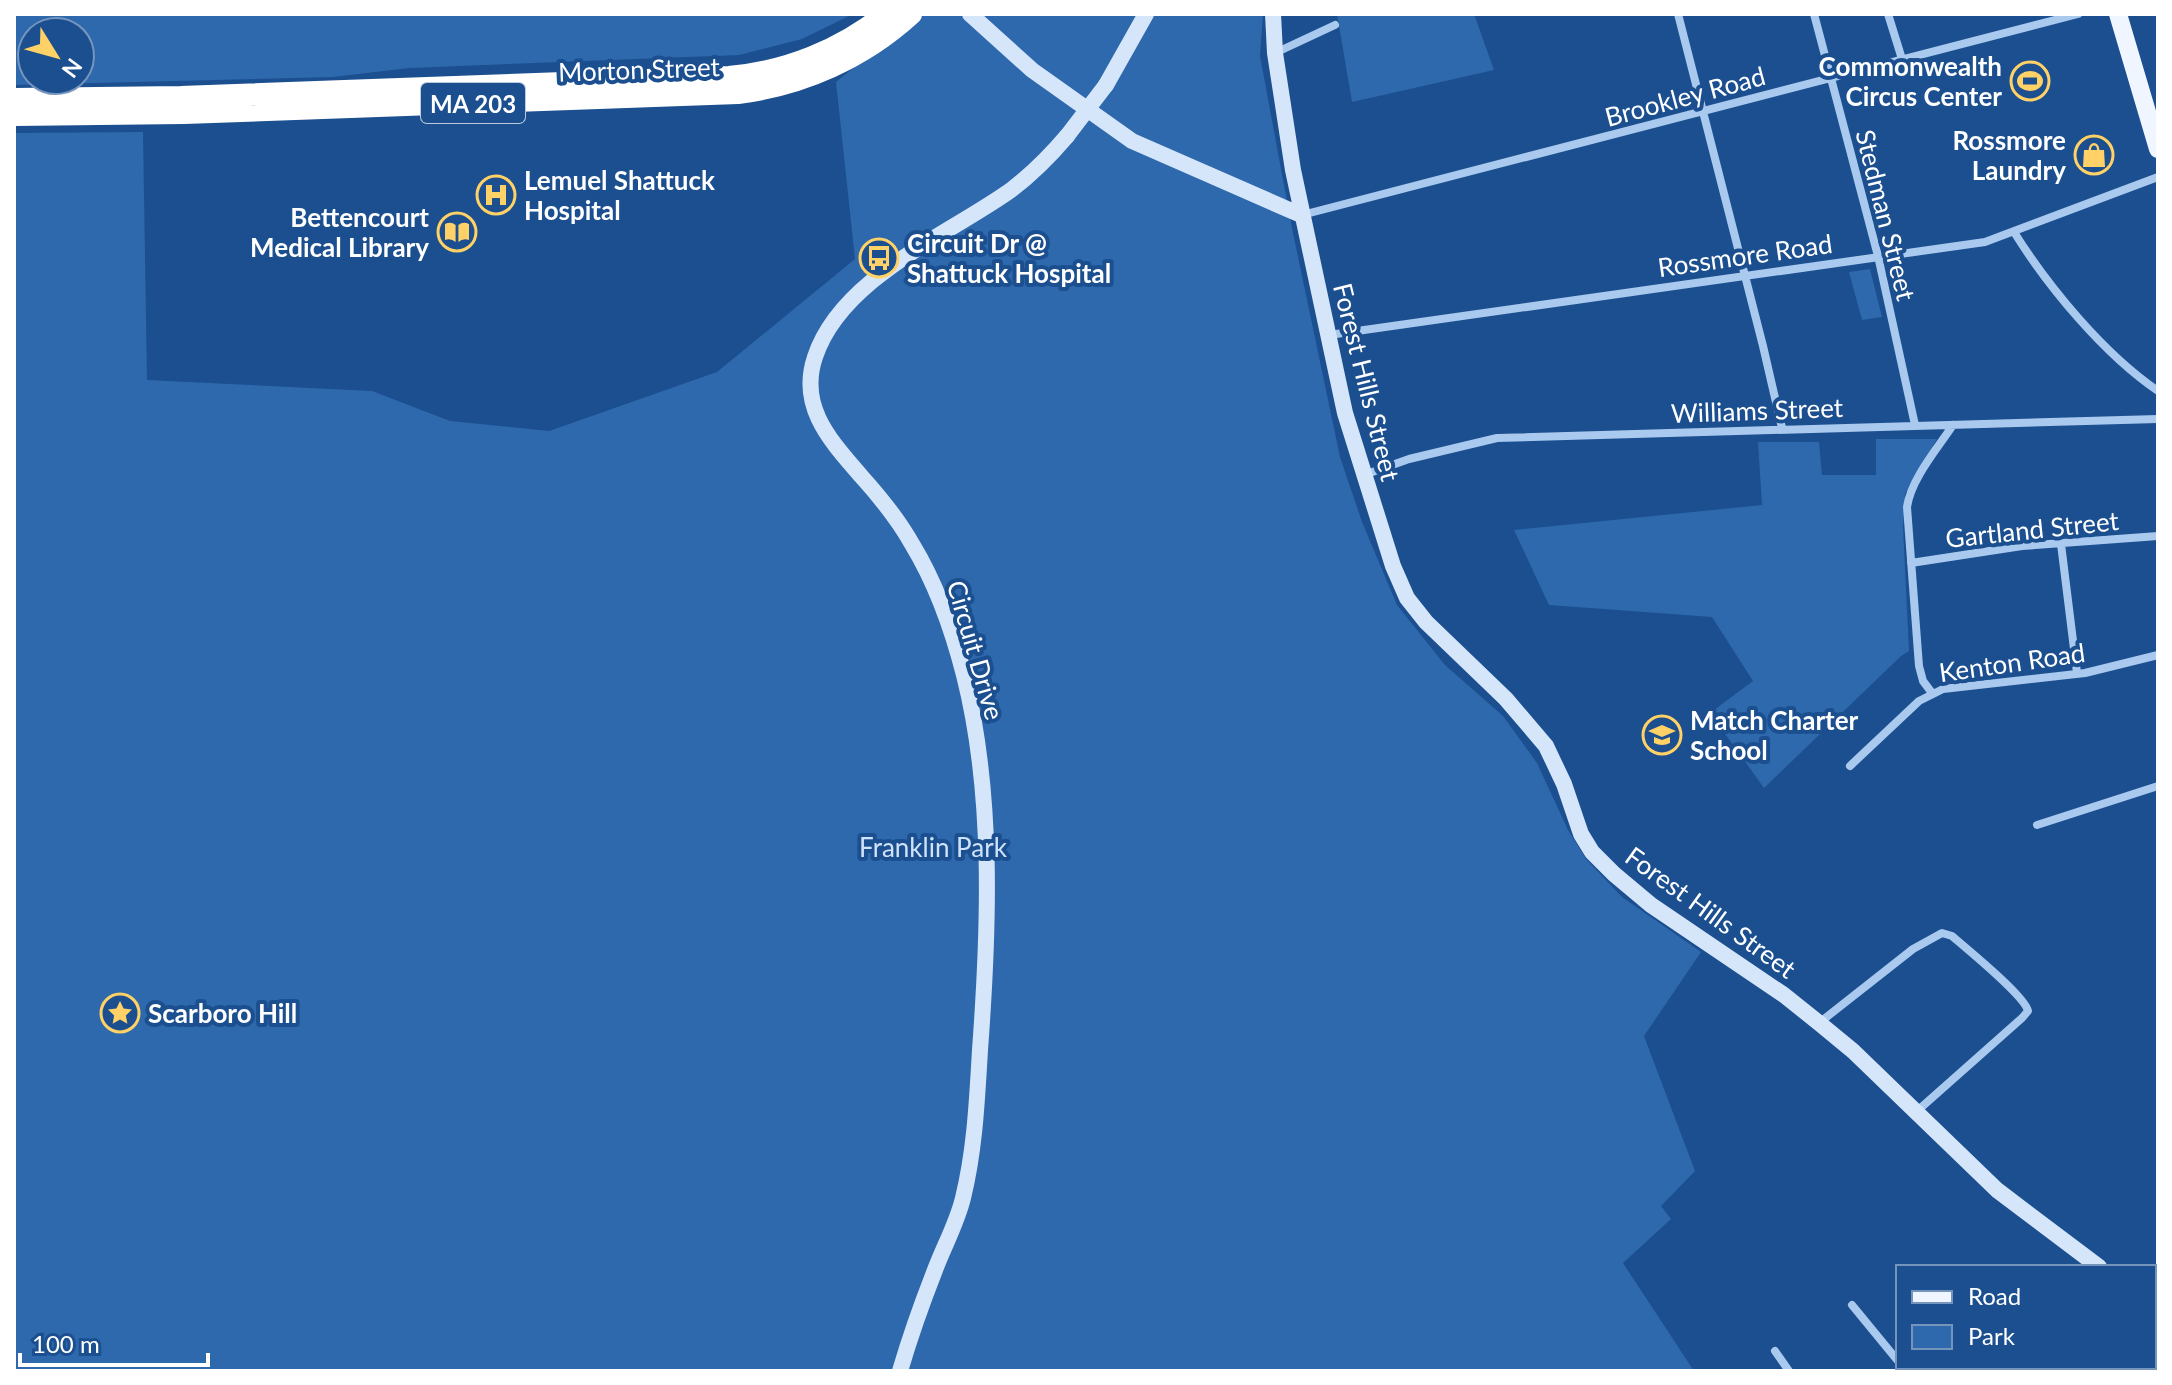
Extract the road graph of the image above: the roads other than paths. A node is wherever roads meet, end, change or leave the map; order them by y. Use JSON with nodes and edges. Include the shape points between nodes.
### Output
{"nodes":[{"id":1,"x":886,"y":14,"type":"edge"},
{"id":2,"x":911,"y":14,"type":"edge"},
{"id":3,"x":970,"y":14,"type":"edge"},
{"id":4,"x":1146,"y":14,"type":"edge"},
{"id":5,"x":1273,"y":14,"type":"edge"},
{"id":6,"x":1678,"y":14,"type":"edge"},
{"id":7,"x":1814,"y":14,"type":"edge"},
{"id":8,"x":1888,"y":14,"type":"edge"},
{"id":9,"x":2078,"y":14,"type":"edge"},
{"id":10,"x":2118,"y":14,"type":"edge"},
{"id":11,"x":1335,"y":25,"type":"dead end"},
{"id":12,"x":1275,"y":53,"type":"junction"},
{"id":13,"x":1902,"y":59,"type":"junction"},
{"id":14,"x":1832,"y":79,"type":"junction"},
{"id":15,"x":14,"y":99,"type":"edge"},
{"id":16,"x":1703,"y":112,"type":"junction"},
{"id":17,"x":14,"y":115,"type":"edge"},
{"id":18,"x":2158,"y":149,"type":"edge"},
{"id":19,"x":2158,"y":177,"type":"edge"},
{"id":20,"x":1301,"y":215,"type":"junction"},
{"id":21,"x":2014,"y":232,"type":"junction"},
{"id":22,"x":1878,"y":256,"type":"junction"},
{"id":23,"x":1744,"y":275,"type":"junction"},
{"id":24,"x":1329,"y":335,"type":"junction"},
{"id":25,"x":2158,"y":391,"type":"edge"},
{"id":26,"x":2158,"y":419,"type":"edge"},
{"id":27,"x":1915,"y":425,"type":"junction"},
{"id":28,"x":1953,"y":425,"type":"junction"},
{"id":29,"x":1782,"y":428,"type":"junction"},
{"id":30,"x":1363,"y":476,"type":"junction"},
{"id":31,"x":2158,"y":536,"type":"edge"},
{"id":32,"x":2061,"y":544,"type":"junction"},
{"id":33,"x":1911,"y":563,"type":"junction"},
{"id":34,"x":2158,"y":655,"type":"edge"},
{"id":35,"x":2077,"y":673,"type":"junction"},
{"id":36,"x":1932,"y":693,"type":"junction"},
{"id":37,"x":1850,"y":766,"type":"dead end"},
{"id":38,"x":2158,"y":786,"type":"edge"},
{"id":39,"x":2037,"y":825,"type":"dead end"},
{"id":40,"x":1819,"y":1023,"type":"junction"},
{"id":41,"x":1916,"y":1112,"type":"junction"},
{"id":42,"x":2096,"y":1265,"type":"edge"},
{"id":43,"x":1852,"y":1305,"type":"dead end"},
{"id":44,"x":1775,"y":1351,"type":"dead end"},
{"id":45,"x":1896,"y":1359,"type":"edge"},
{"id":46,"x":900,"y":1371,"type":"edge"},
{"id":47,"x":1789,"y":1371,"type":"edge"}],
"edges":[{"from":1,"to":15,"type":"highway","name":"Morton Street","number":"MA 203","via":[[819,54],[742,76]]},
{"from":2,"to":17,"type":"highway","name":"Morton Street","number":"MA 203","via":[[873,44],[826,69],[738,93]]},
{"from":3,"to":20,"type":"street","via":[[1032,70],[1132,141]]},
{"from":4,"to":46,"type":"street","name":"Circuit Drive","bridge":true,"via":[[1106,85],[1067,136],[1021,182],[860,293],[828,328],[811,374],[811,399],[824,430],[898,520],[937,590],[971,707],[980,771],[986,938],[974,1146],[962,1202]]},
{"from":5,"to":12,"type":"street","name":"Forest Hills Street"},
{"from":6,"to":16,"type":"street"},
{"from":7,"to":14,"type":"street","name":"Stedman Street"},
{"from":8,"to":13,"type":"street"},
{"from":9,"to":13,"type":"street","name":"Brookley Road"},
{"from":10,"to":18,"type":"main road"},
{"from":11,"to":12,"type":"street"},
{"from":12,"to":20,"type":"street","name":"Forest Hills Street"},
{"from":13,"to":14,"type":"street","name":"Brookley Road"},
{"from":14,"to":16,"type":"street","name":"Brookley Road"},
{"from":14,"to":22,"type":"street","name":"Stedman Street"},
{"from":16,"to":20,"type":"street","name":"Brookley Road"},
{"from":16,"to":23,"type":"street"},
{"from":19,"to":21,"type":"street","name":"Rossmore Road"},
{"from":20,"to":24,"type":"street","name":"Forest Hills Street"},
{"from":21,"to":22,"type":"street","name":"Rossmore Road","via":[[1985,242]]},
{"from":21,"to":25,"type":"street","via":[[2101,343]]},
{"from":22,"to":23,"type":"street","name":"Rossmore Road"},
{"from":22,"to":27,"type":"street","name":"Stedman Street"},
{"from":23,"to":24,"type":"street","name":"Rossmore Road"},
{"from":23,"to":29,"type":"street"},
{"from":24,"to":30,"type":"street","name":"Forest Hills Street"},
{"from":26,"to":28,"type":"street","name":"Williams Street"},
{"from":27,"to":28,"type":"street","name":"Williams Street"},
{"from":27,"to":29,"type":"street","name":"Williams Street"},
{"from":28,"to":33,"type":"street","via":[[1908,497]]},
{"from":29,"to":30,"type":"street","name":"Williams Street","via":[[1497,438]]},
{"from":30,"to":40,"type":"street","name":"Forest Hills Street","via":[[1407,598],[1546,746],[1592,852],[1651,905]]},
{"from":31,"to":32,"type":"street","name":"Gartland Street"},
{"from":32,"to":33,"type":"street","name":"Gartland Street"},
{"from":32,"to":35,"type":"street"},
{"from":33,"to":36,"type":"street","via":[[1919,666]]},
{"from":34,"to":35,"type":"street","name":"Kenton Road"},
{"from":35,"to":36,"type":"street","name":"Kenton Road"},
{"from":36,"to":37,"type":"street","name":"Kenton Road"},
{"from":38,"to":39,"type":"street"},
{"from":40,"to":41,"type":"street","name":"Forest Hills Street"},
{"from":40,"to":41,"type":"street","via":[[1913,949],[1942,933],[2017,994],[2028,1011]]},
{"from":41,"to":42,"type":"street","name":"Forest Hills Street","via":[[1997,1190]]},
{"from":43,"to":45,"type":"street"},
{"from":44,"to":47,"type":"street"}]}
